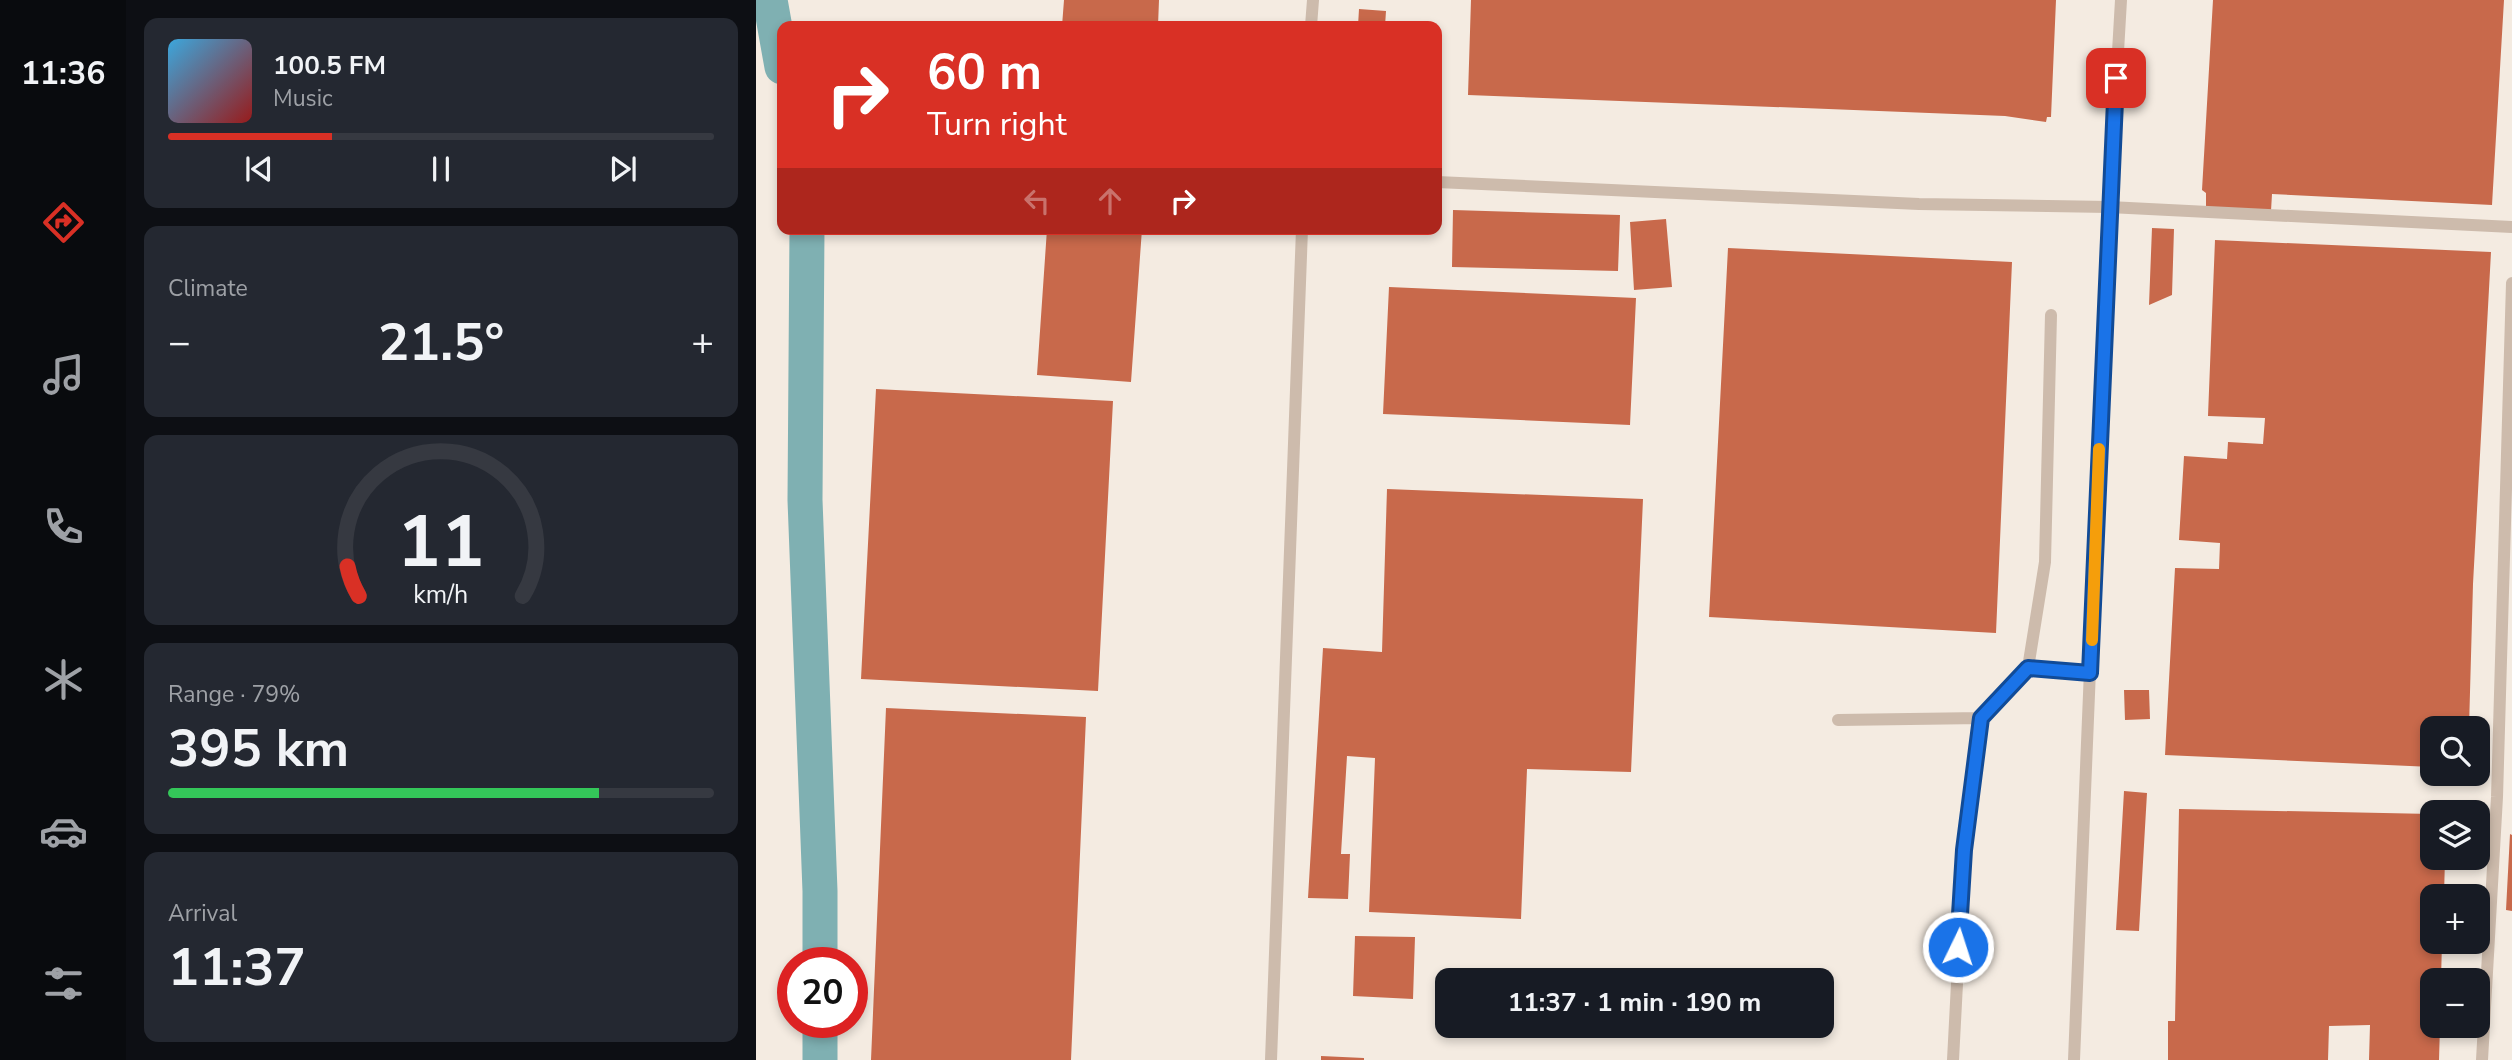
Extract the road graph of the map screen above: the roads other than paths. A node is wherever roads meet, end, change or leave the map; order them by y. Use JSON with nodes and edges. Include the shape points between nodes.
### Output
{"nodes":[{"id":1,"x":1313,"y":0,"type":"edge"},
{"id":2,"x":2120,"y":0,"type":"edge"},
{"id":3,"x":1311,"y":21,"type":"edge"},
{"id":4,"x":1442,"y":182,"type":"edge"},
{"id":5,"x":2109,"y":207,"type":"junction"},
{"id":6,"x":2512,"y":227,"type":"edge"},
{"id":7,"x":1302,"y":235,"type":"edge"},
{"id":8,"x":2512,"y":284,"type":"edge"},
{"id":9,"x":2051,"y":314,"type":"dead end"},
{"id":10,"x":2028,"y":668,"type":"junction"},
{"id":11,"x":2090,"y":673,"type":"junction"},
{"id":12,"x":1981,"y":718,"type":"junction"},
{"id":13,"x":1838,"y":720,"type":"dead end"},
{"id":14,"x":1270,"y":1060,"type":"edge"},
{"id":15,"x":1953,"y":1060,"type":"edge"},
{"id":16,"x":2074,"y":1060,"type":"edge"},
{"id":17,"x":2482,"y":1060,"type":"edge"}],
"edges":[{"from":1,"to":3,"type":"lane"},
{"from":2,"to":5,"type":"lane"},
{"from":4,"to":5,"type":"lane","via":[[1919,204]]},
{"from":5,"to":6,"type":"lane"},
{"from":5,"to":11,"type":"lane"},
{"from":7,"to":14,"type":"lane"},
{"from":8,"to":17,"type":"lane","via":[[2497,784]]},
{"from":9,"to":10,"type":"lane","via":[[2045,562]]},
{"from":10,"to":11,"type":"lane"},
{"from":10,"to":12,"type":"lane"},
{"from":11,"to":16,"type":"lane"},
{"from":12,"to":13,"type":"lane"},
{"from":12,"to":15,"type":"lane","via":[[1964,850]]}]}
